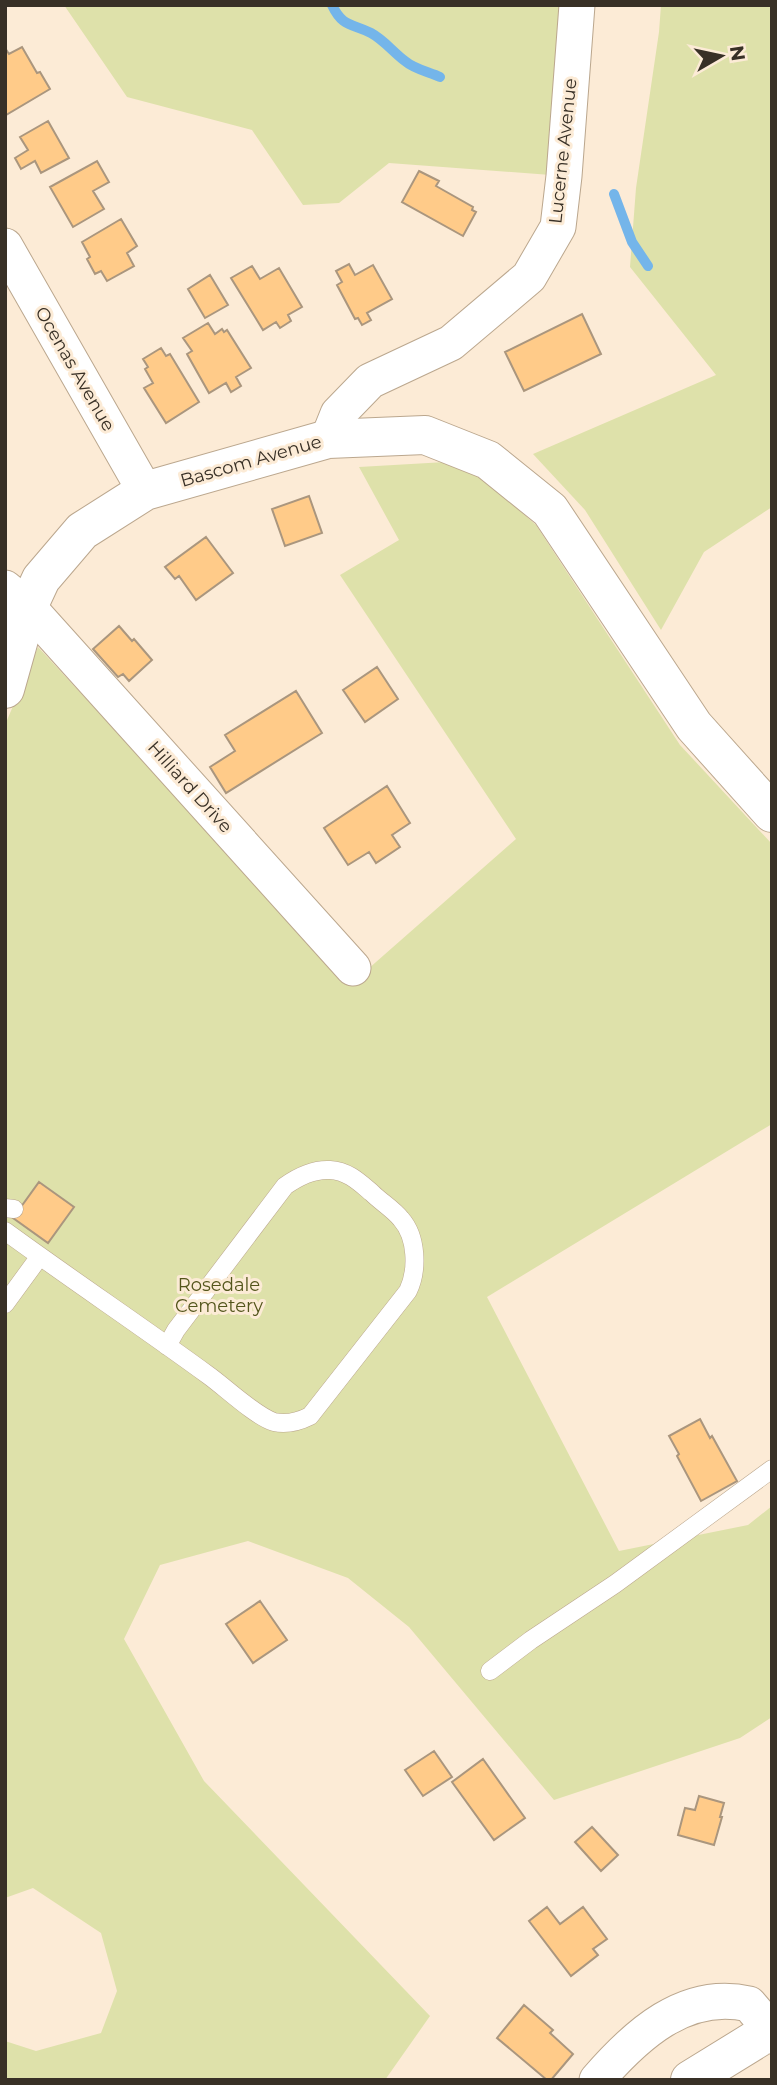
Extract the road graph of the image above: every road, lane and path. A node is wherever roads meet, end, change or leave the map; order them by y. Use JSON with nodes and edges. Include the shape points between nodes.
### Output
{"nodes":[{"id":1,"x":577,"y":5,"type":"edge"},
{"id":2,"x":5,"y":246,"type":"edge"},
{"id":3,"x":328,"y":439,"type":"junction"},
{"id":4,"x":145,"y":491,"type":"junction"},
{"id":5,"x":16,"y":598,"type":"edge"},
{"id":6,"x":5,"y":689,"type":"edge"},
{"id":7,"x":772,"y":813,"type":"edge"},
{"id":8,"x":353,"y":968,"type":"dead end"},
{"id":9,"x":5,"y":1231,"type":"edge"},
{"id":10,"x":40,"y":1256,"type":"junction"},
{"id":11,"x":5,"y":1304,"type":"edge"},
{"id":12,"x":167,"y":1346,"type":"junction"},
{"id":13,"x":772,"y":1469,"type":"edge"},
{"id":14,"x":490,"y":1671,"type":"dead end"},
{"id":15,"x":772,"y":2032,"type":"edge"},
{"id":16,"x":597,"y":2080,"type":"edge"},
{"id":17,"x":690,"y":2080,"type":"edge"}],
"edges":[{"from":1,"to":3,"type":"street","name":"Lucerne Avenue","via":[[558,227],[529,278],[451,343],[370,380],[338,414]]},
{"from":2,"to":4,"type":"street","name":"Ocenas Avenue"},
{"from":3,"to":4,"type":"street","name":"Bascom Avenue"},
{"from":3,"to":7,"type":"street","name":"Bascom Avenue","via":[[425,435],[488,460],[550,510],[694,726]]},
{"from":4,"to":5,"type":"street","name":"Bascom Avenue","via":[[82,531],[41,579]]},
{"from":5,"to":6,"type":"street","name":"Bascom Avenue"},
{"from":5,"to":8,"type":"street","name":"Hilliard Drive"},
{"from":9,"to":10,"type":"lane"},
{"from":10,"to":11,"type":"lane"},
{"from":10,"to":12,"type":"lane"},
{"from":12,"to":12,"type":"lane","via":[[285,1186],[299,1176],[323,1170],[348,1173],[402,1219],[415,1257],[414,1279],[310,1416],[285,1424],[272,1421]]},
{"from":13,"to":14,"type":"lane"},
{"from":15,"to":16,"type":"street","via":[[749,2004],[703,2004],[649,2028],[622,2050]]},
{"from":15,"to":17,"type":"street"}]}
